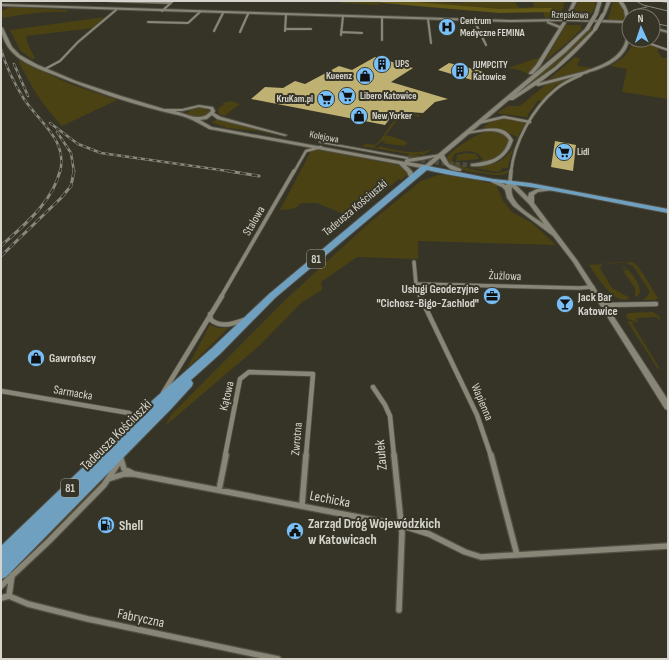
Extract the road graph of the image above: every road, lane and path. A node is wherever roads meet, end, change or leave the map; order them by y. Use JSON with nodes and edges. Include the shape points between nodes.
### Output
{"nodes":[{"id":1,"x":108,"y":1,"type":"edge"},
{"id":2,"x":173,"y":1,"type":"edge"},
{"id":3,"x":575,"y":1,"type":"edge"},
{"id":4,"x":600,"y":1,"type":"edge"},
{"id":5,"x":609,"y":1,"type":"edge"},
{"id":6,"x":171,"y":3,"type":"junction"},
{"id":7,"x":1,"y":5,"type":"edge"},
{"id":8,"x":116,"y":10,"type":"junction"},
{"id":9,"x":162,"y":11,"type":"junction"},
{"id":10,"x":200,"y":12,"type":"junction"},
{"id":11,"x":223,"y":13,"type":"junction"},
{"id":12,"x":248,"y":14,"type":"junction"},
{"id":13,"x":568,"y":14,"type":"junction"},
{"id":14,"x":286,"y":15,"type":"junction"},
{"id":15,"x":343,"y":16,"type":"junction"},
{"id":16,"x":382,"y":18,"type":"junction"},
{"id":17,"x":428,"y":19,"type":"junction"},
{"id":18,"x":474,"y":20,"type":"junction"},
{"id":19,"x":548,"y":21,"type":"junction"},
{"id":20,"x":565,"y":21,"type":"junction"},
{"id":21,"x":148,"y":22,"type":"dead end"},
{"id":22,"x":621,"y":23,"type":"edge"},
{"id":23,"x":1,"y":28,"type":"edge"},
{"id":24,"x":561,"y":28,"type":"junction"},
{"id":25,"x":311,"y":29,"type":"dead end"},
{"id":26,"x":214,"y":30,"type":"dead end"},
{"id":27,"x":240,"y":32,"type":"dead end"},
{"id":28,"x":362,"y":33,"type":"dead end"},
{"id":29,"x":382,"y":40,"type":"dead end"},
{"id":30,"x":431,"y":43,"type":"dead end"},
{"id":31,"x":486,"y":45,"type":"dead end"},
{"id":32,"x":624,"y":48,"type":"edge"},
{"id":33,"x":45,"y":70,"type":"junction"},
{"id":34,"x":586,"y":72,"type":"junction"},
{"id":35,"x":518,"y":89,"type":"junction"},
{"id":36,"x":528,"y":90,"type":"junction"},
{"id":37,"x":498,"y":106,"type":"junction"},
{"id":38,"x":187,"y":109,"type":"junction"},
{"id":39,"x":161,"y":110,"type":"junction"},
{"id":40,"x":212,"y":114,"type":"junction"},
{"id":41,"x":185,"y":115,"type":"junction"},
{"id":42,"x":206,"y":117,"type":"junction"},
{"id":43,"x":195,"y":119,"type":"junction"},
{"id":44,"x":530,"y":122,"type":"junction"},
{"id":45,"x":477,"y":123,"type":"junction"},
{"id":46,"x":217,"y":129,"type":"junction"},
{"id":47,"x":467,"y":133,"type":"junction"},
{"id":48,"x":294,"y":137,"type":"dead end"},
{"id":49,"x":315,"y":141,"type":"dead end"},
{"id":50,"x":301,"y":143,"type":"junction"},
{"id":51,"x":321,"y":147,"type":"junction"},
{"id":52,"x":306,"y":150,"type":"junction"},
{"id":53,"x":441,"y":155,"type":"junction"},
{"id":54,"x":407,"y":158,"type":"tunnel mouth"},
{"id":55,"x":395,"y":161,"type":"junction"},
{"id":56,"x":473,"y":165,"type":"tunnel mouth"},
{"id":57,"x":426,"y":167,"type":"junction"},
{"id":58,"x":459,"y":170,"type":"junction"},
{"id":59,"x":445,"y":172,"type":"junction"},
{"id":60,"x":412,"y":178,"type":"junction"},
{"id":61,"x":493,"y":181,"type":"junction"},
{"id":62,"x":510,"y":182,"type":"junction"},
{"id":63,"x":551,"y":188,"type":"junction"},
{"id":64,"x":508,"y":190,"type":"junction"},
{"id":65,"x":531,"y":203,"type":"junction"},
{"id":66,"x":668,"y":211,"type":"edge"},
{"id":67,"x":555,"y":235,"type":"junction"},
{"id":68,"x":414,"y":262,"type":"dead end"},
{"id":69,"x":416,"y":284,"type":"junction"},
{"id":70,"x":593,"y":287,"type":"junction"},
{"id":71,"x":656,"y":304,"type":"dead end"},
{"id":72,"x":604,"y":305,"type":"junction"},
{"id":73,"x":210,"y":313,"type":"junction"},
{"id":74,"x":248,"y":319,"type":"junction"},
{"id":75,"x":216,"y":351,"type":"junction"},
{"id":76,"x":313,"y":374,"type":"joint"},
{"id":77,"x":373,"y":388,"type":"dead end"},
{"id":78,"x":1,"y":391,"type":"edge"},
{"id":79,"x":158,"y":402,"type":"junction"},
{"id":80,"x":668,"y":407,"type":"edge"},
{"id":81,"x":139,"y":421,"type":"junction"},
{"id":82,"x":122,"y":454,"type":"junction"},
{"id":83,"x":134,"y":474,"type":"junction"},
{"id":84,"x":108,"y":479,"type":"junction"},
{"id":85,"x":219,"y":490,"type":"junction"},
{"id":86,"x":302,"y":505,"type":"junction"},
{"id":87,"x":400,"y":525,"type":"junction"},
{"id":88,"x":668,"y":546,"type":"edge"},
{"id":89,"x":517,"y":555,"type":"junction"},
{"id":90,"x":1,"y":556,"type":"edge"},
{"id":91,"x":7,"y":574,"type":"edge"},
{"id":92,"x":1,"y":586,"type":"edge"},
{"id":93,"x":9,"y":596,"type":"junction"},
{"id":94,"x":1,"y":598,"type":"edge"},
{"id":95,"x":399,"y":610,"type":"dead end"},
{"id":96,"x":278,"y":659,"type":"edge"}],
"edges":[{"from":1,"to":6,"type":"street"},
{"from":2,"to":6,"type":"street"},
{"from":3,"to":13,"type":"street"},
{"from":4,"to":35,"type":"main road","name":"Tadeusza Kościuszki","bridge":true,"via":[[596,14],[587,28]]},
{"from":5,"to":36,"type":"main road","name":"Tadeusza Kościuszki","bridge":true,"via":[[595,28],[577,49]]},
{"from":6,"to":9,"type":"street"},
{"from":7,"to":8,"type":"street","name":"Rzepakowa"},
{"from":8,"to":9,"type":"street","name":"Rzepakowa"},
{"from":8,"to":33,"type":"street","via":[[62,59]]},
{"from":9,"to":10,"type":"street","name":"Rzepakowa"},
{"from":10,"to":11,"type":"street","name":"Rzepakowa"},
{"from":10,"to":21,"type":"street","via":[[188,23]]},
{"from":11,"to":12,"type":"street","name":"Rzepakowa"},
{"from":11,"to":26,"type":"street"},
{"from":12,"to":14,"type":"street","name":"Rzepakowa"},
{"from":12,"to":27,"type":"street"},
{"from":13,"to":19,"type":"street"},
{"from":13,"to":20,"type":"street"},
{"from":14,"to":15,"type":"street","name":"Rzepakowa"},
{"from":14,"to":25,"type":"street","via":[[285,30]]},
{"from":15,"to":16,"type":"street","name":"Rzepakowa"},
{"from":15,"to":28,"type":"street","via":[[341,34]]},
{"from":16,"to":17,"type":"street","name":"Rzepakowa"},
{"from":16,"to":29,"type":"street"},
{"from":17,"to":18,"type":"street","name":"Rzepakowa"},
{"from":17,"to":30,"type":"street"},
{"from":18,"to":19,"type":"street","name":"Rzepakowa"},
{"from":18,"to":31,"type":"street"},
{"from":19,"to":20,"type":"street","name":"Rzepakowa"},
{"from":19,"to":24,"type":"main road"},
{"from":20,"to":22,"type":"street","name":"Rzepakowa"},
{"from":20,"to":24,"type":"main road"},
{"from":23,"to":33,"type":"street","via":[[13,51]]},
{"from":24,"to":35,"type":"main road","via":[[538,66]]},
{"from":32,"to":34,"type":"street","via":[[601,67]]},
{"from":33,"to":39,"type":"street","via":[[98,91]]},
{"from":34,"to":36,"type":"main road"},
{"from":34,"to":44,"type":"street","via":[[560,86],[544,101]]},
{"from":35,"to":37,"type":"main road","name":"Tadeusza Kościuszki"},
{"from":36,"to":37,"type":"main road","name":"Tadeusza Kościuszki"},
{"from":37,"to":45,"type":"main road","name":"Tadeusza Kościuszki"},
{"from":38,"to":39,"type":"street"},
{"from":38,"to":40,"type":"street","via":[[206,106],[212,109]]},
{"from":38,"to":41,"type":"street"},
{"from":39,"to":41,"type":"street"},
{"from":40,"to":42,"type":"street"},
{"from":40,"to":48,"type":"street"},
{"from":41,"to":43,"type":"street","name":"Kolejowa"},
{"from":42,"to":43,"type":"street"},
{"from":42,"to":46,"type":"street","via":[[207,122]]},
{"from":43,"to":46,"type":"street","name":"Kolejowa","via":[[205,126]]},
{"from":44,"to":45,"type":"street","via":[[504,117]]},
{"from":44,"to":62,"type":"street","via":[[514,154]]},
{"from":45,"to":47,"type":"main road","name":"Tadeusza Kościuszki"},
{"from":46,"to":50,"type":"street","name":"Kolejowa"},
{"from":47,"to":53,"type":"main road","name":"Tadeusza Kościuszki"},
{"from":47,"to":56,"type":"street","via":[[498,130],[508,135],[511,140],[502,156]]},
{"from":49,"to":54,"type":"street"},
{"from":50,"to":51,"type":"street","name":"Kolejowa"},
{"from":50,"to":52,"type":"street"},
{"from":51,"to":52,"type":"street"},
{"from":51,"to":55,"type":"street","name":"Kolejowa"},
{"from":52,"to":73,"type":"street","name":"Stalowa"},
{"from":53,"to":55,"type":"street"},
{"from":53,"to":57,"type":"main road","name":"Tadeusza Kościuszki"},
{"from":53,"to":58,"type":"main road","via":[[447,165]]},
{"from":55,"to":57,"type":"street","name":"Kolejowa"},
{"from":55,"to":60,"type":"street","via":[[407,168]]},
{"from":57,"to":58,"type":"main road","name":"Kolejowa"},
{"from":57,"to":59,"type":"main road","name":"Kolejowa"},
{"from":57,"to":60,"type":"main road","name":"Tadeusza Kościuszki","number":"81"},
{"from":58,"to":62,"type":"main road","name":"Kolejowa","via":[[498,177]]},
{"from":59,"to":60,"type":"main road"},
{"from":59,"to":61,"type":"main road","name":"Kolejowa"},
{"from":60,"to":74,"type":"main road","name":"Tadeusza Kościuszki","number":"81"},
{"from":61,"to":62,"type":"main road","name":"Kolejowa"},
{"from":61,"to":64,"type":"street"},
{"from":62,"to":63,"type":"main road","name":"Kolejowa"},
{"from":62,"to":64,"type":"street"},
{"from":62,"to":65,"type":"street"},
{"from":63,"to":65,"type":"street","via":[[537,190],[531,194]]},
{"from":63,"to":66,"type":"main road","name":"Kolejowa"},
{"from":64,"to":67,"type":"street","via":[[514,205]]},
{"from":65,"to":67,"type":"street"},
{"from":67,"to":70,"type":"street"},
{"from":68,"to":69,"type":"street","name":"Wapienna"},
{"from":69,"to":70,"type":"street","name":"Żużlowa"},
{"from":69,"to":89,"type":"street","name":"Wapienna","via":[[477,415],[489,448]]},
{"from":70,"to":72,"type":"street"},
{"from":71,"to":72,"type":"street"},
{"from":72,"to":80,"type":"street"},
{"from":73,"to":74,"type":"street","via":[[211,320],[221,325],[232,325]]},
{"from":73,"to":79,"type":"street","name":"Stalowa"},
{"from":74,"to":75,"type":"main road","name":"Tadeusza Kościuszki","number":"81"},
{"from":75,"to":79,"type":"main road","name":"Tadeusza Kościuszki","number":"81"},
{"from":75,"to":82,"type":"main road","name":"Tadeusza Kościuszki","number":"81"},
{"from":76,"to":85,"type":"street","name":"Kątowa","via":[[249,372],[240,379]]},
{"from":76,"to":86,"type":"street","name":"Zwrotna"},
{"from":77,"to":87,"type":"street","name":"Zaułek","via":[[390,416]]},
{"from":78,"to":81,"type":"street","name":"Sarmacka","via":[[129,413]]},
{"from":79,"to":81,"type":"main road","name":"Tadeusza Kościuszki","number":"81"},
{"from":81,"to":90,"type":"main road","name":"Tadeusza Kościuszki","number":"81"},
{"from":82,"to":83,"type":"street","via":[[124,469]]},
{"from":82,"to":84,"type":"street"},
{"from":82,"to":91,"type":"main road","name":"Tadeusza Kościuszki","number":"81"},
{"from":83,"to":84,"type":"street","name":"Lechicka"},
{"from":83,"to":85,"type":"street","name":"Lechicka"},
{"from":84,"to":91,"type":"street","via":[[48,541]]},
{"from":85,"to":86,"type":"street","name":"Lechicka"},
{"from":86,"to":87,"type":"street","name":"Lechicka"},
{"from":87,"to":89,"type":"street","name":"Lechicka","via":[[429,534],[481,557]]},
{"from":87,"to":95,"type":"street","name":"Zaułek","via":[[402,533]]},
{"from":88,"to":89,"type":"street","name":"Lechicka"},
{"from":91,"to":92,"type":"street"},
{"from":91,"to":93,"type":"street"},
{"from":93,"to":94,"type":"street"},
{"from":93,"to":96,"type":"street","name":"Fabryczna","via":[[28,604],[88,619]]}]}
